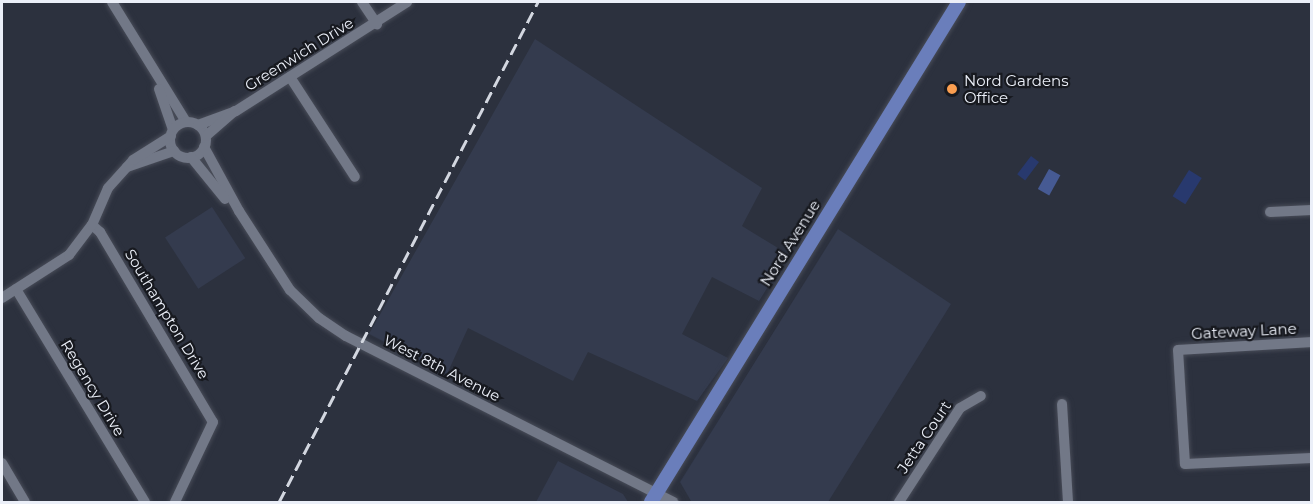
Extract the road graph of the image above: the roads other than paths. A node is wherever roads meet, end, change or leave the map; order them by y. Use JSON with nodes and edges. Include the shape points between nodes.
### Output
{"nodes":[{"id":1,"x":362,"y":2,"type":"edge"},
{"id":2,"x":407,"y":2,"type":"edge"},
{"id":3,"x":959,"y":2,"type":"edge"},
{"id":4,"x":117,"y":3,"type":"edge"},
{"id":5,"x":376,"y":24,"type":"junction"},
{"id":6,"x":152,"y":68,"type":"junction"},
{"id":7,"x":290,"y":77,"type":"junction"},
{"id":8,"x":236,"y":111,"type":"junction"},
{"id":9,"x":186,"y":122,"type":"junction"},
{"id":10,"x":198,"y":125,"type":"junction"},
{"id":11,"x":172,"y":133,"type":"junction"},
{"id":12,"x":205,"y":142,"type":"junction"},
{"id":13,"x":174,"y":151,"type":"junction"},
{"id":14,"x":191,"y":157,"type":"junction"},
{"id":15,"x":126,"y":167,"type":"junction"},
{"id":16,"x":355,"y":177,"type":"dead end"},
{"id":17,"x":1311,"y":210,"type":"edge"},
{"id":18,"x":239,"y":211,"type":"junction"},
{"id":19,"x":1270,"y":212,"type":"dead end"},
{"id":20,"x":92,"y":225,"type":"junction"},
{"id":21,"x":16,"y":289,"type":"junction"},
{"id":22,"x":2,"y":298,"type":"edge"},
{"id":23,"x":1311,"y":342,"type":"edge"},
{"id":24,"x":981,"y":396,"type":"dead end"},
{"id":25,"x":1062,"y":404,"type":"dead end"},
{"id":26,"x":1311,"y":458,"type":"edge"},
{"id":27,"x":2,"y":463,"type":"edge"},
{"id":28,"x":653,"y":498,"type":"edge"},
{"id":29,"x":25,"y":502,"type":"edge"},
{"id":30,"x":145,"y":502,"type":"edge"},
{"id":31,"x":175,"y":502,"type":"edge"},
{"id":32,"x":673,"y":502,"type":"edge"},
{"id":33,"x":899,"y":502,"type":"edge"},
{"id":34,"x":1068,"y":502,"type":"edge"}],
"edges":[{"from":1,"to":5,"type":"street"},
{"from":2,"to":5,"type":"street","name":"Greenwich Drive"},
{"from":3,"to":28,"type":"main road","name":"Nord Avenue"},
{"from":4,"to":6,"type":"street"},
{"from":5,"to":7,"type":"street","name":"Greenwich Drive"},
{"from":6,"to":9,"type":"street"},
{"from":6,"to":11,"type":"street"},
{"from":7,"to":8,"type":"street","name":"Greenwich Drive"},
{"from":7,"to":16,"type":"street"},
{"from":8,"to":10,"type":"street","name":"Greenwich Drive"},
{"from":8,"to":12,"type":"street","name":"Greenwich Drive"},
{"from":9,"to":10,"type":"street"},
{"from":9,"to":11,"type":"street"},
{"from":10,"to":12,"type":"street"},
{"from":11,"to":13,"type":"street"},
{"from":11,"to":15,"type":"street"},
{"from":12,"to":14,"type":"street"},
{"from":12,"to":18,"type":"street","name":"West 8th Avenue"},
{"from":13,"to":14,"type":"street"},
{"from":13,"to":15,"type":"street"},
{"from":14,"to":18,"type":"street","name":"West 8th Avenue"},
{"from":15,"to":20,"type":"street","via":[[108,188]]},
{"from":17,"to":19,"type":"street"},
{"from":18,"to":28,"type":"street","name":"West 8th Avenue","via":[[290,290],[334,329]]},
{"from":20,"to":21,"type":"street","via":[[69,255]]},
{"from":20,"to":31,"type":"street","name":"Southampton Drive","via":[[213,422]]},
{"from":21,"to":22,"type":"street"},
{"from":21,"to":30,"type":"street","name":"Regency Drive"},
{"from":23,"to":26,"type":"street","name":"Gateway Lane","via":[[1178,350],[1185,464]]},
{"from":24,"to":33,"type":"street","name":"Jetta Court","via":[[960,408]]},
{"from":25,"to":34,"type":"street"},
{"from":27,"to":29,"type":"street"},
{"from":28,"to":32,"type":"street","name":"West 8th Avenue"}]}
